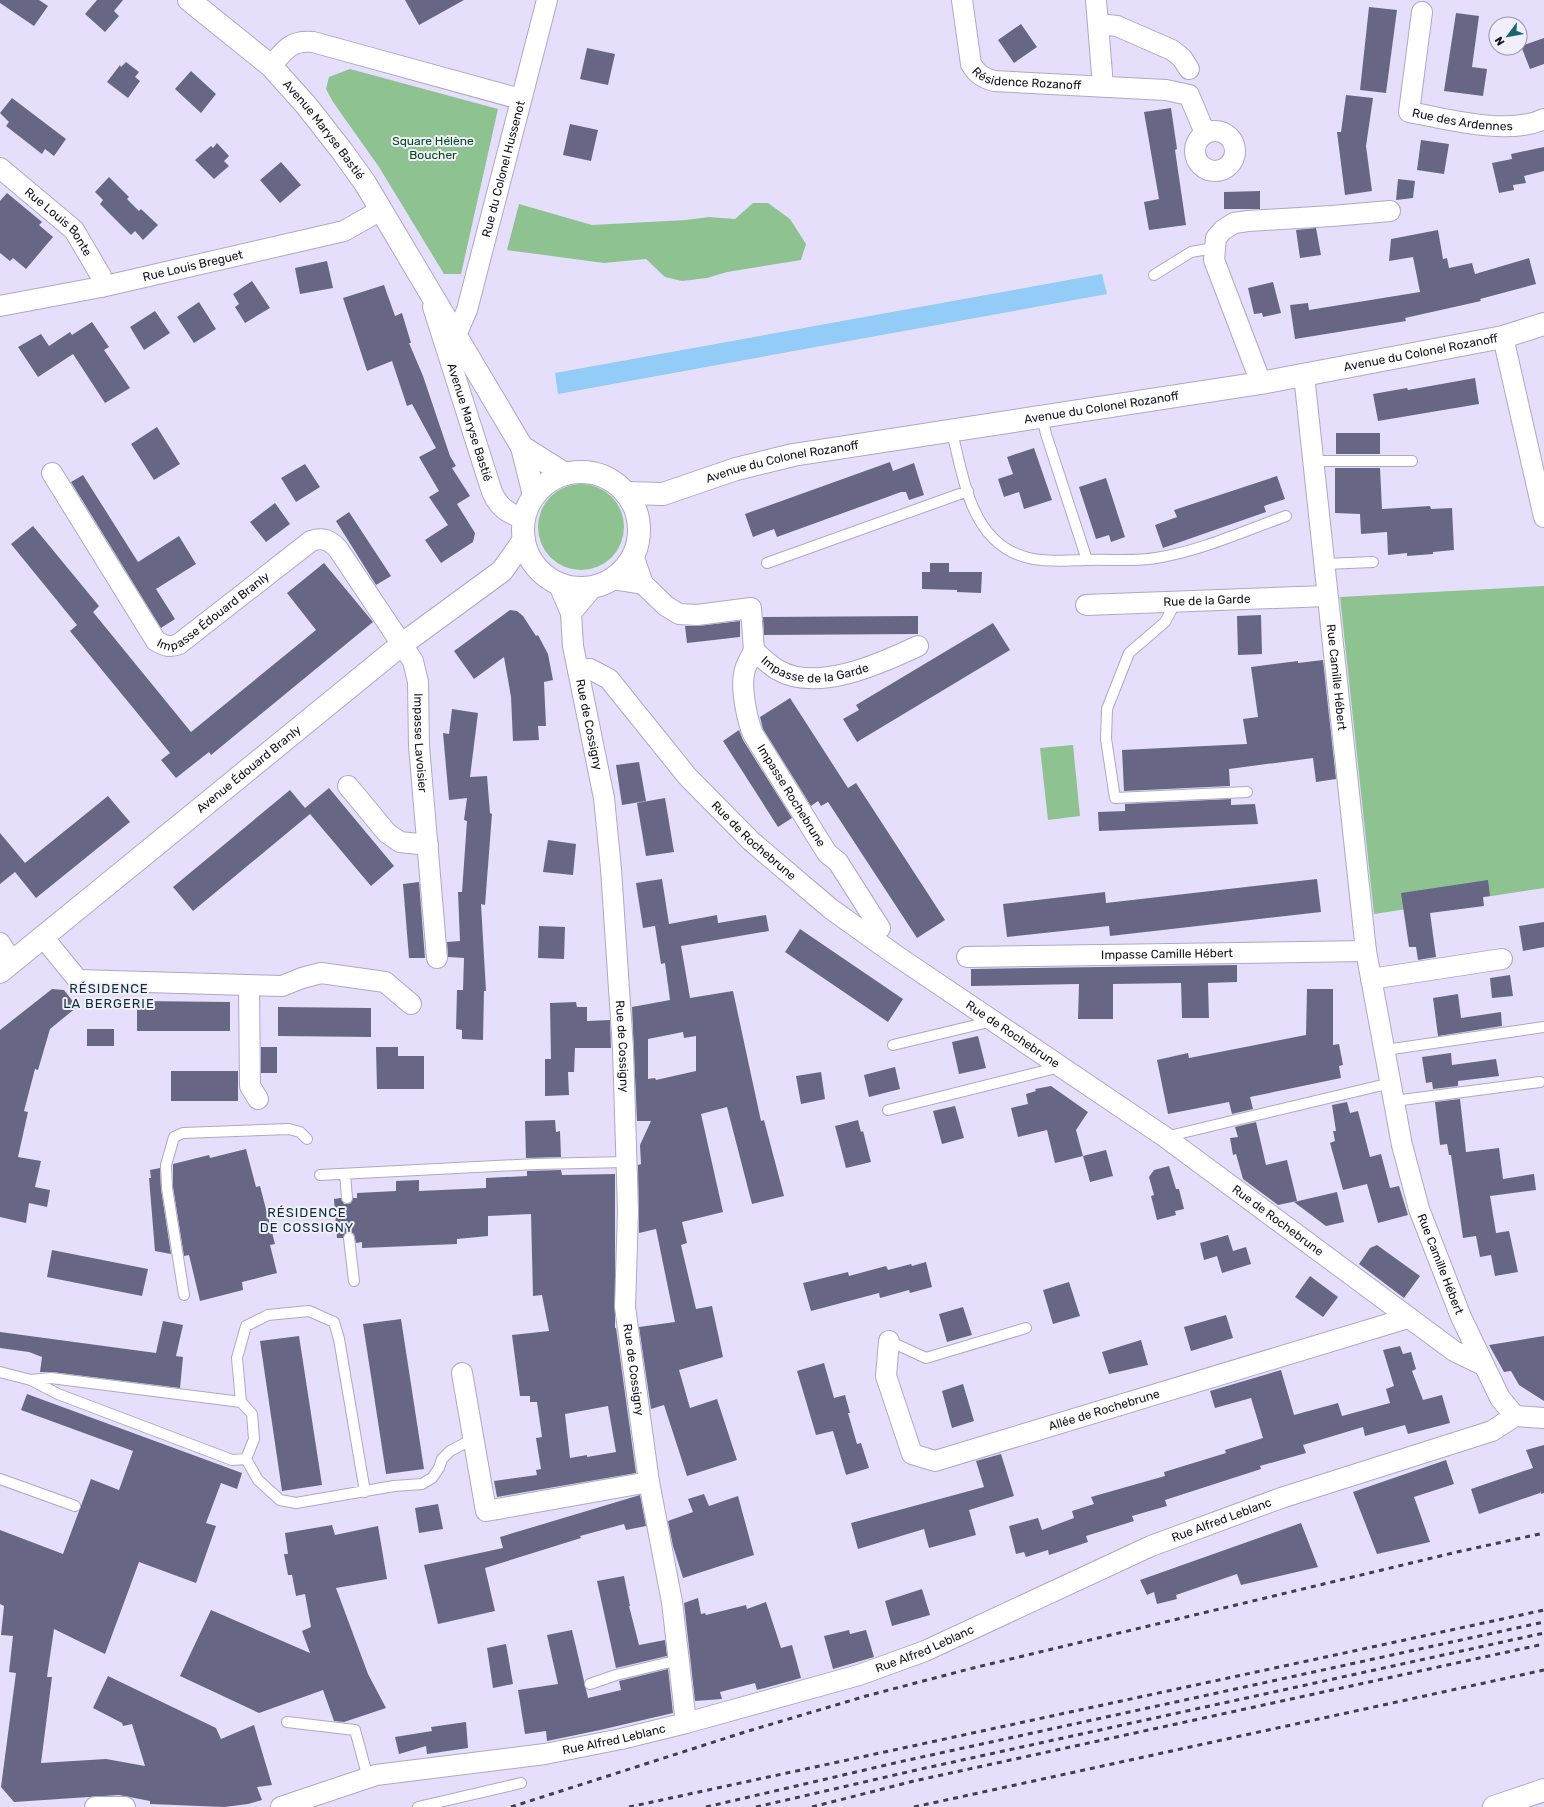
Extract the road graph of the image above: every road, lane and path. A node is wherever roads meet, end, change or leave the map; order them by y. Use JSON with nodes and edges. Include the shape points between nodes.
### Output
{"nodes":[{"id":1,"x":189,"y":0,"type":"edge"},
{"id":2,"x":547,"y":0,"type":"edge"},
{"id":3,"x":962,"y":0,"type":"edge"},
{"id":4,"x":1096,"y":0,"type":"edge"},
{"id":5,"x":1422,"y":12,"type":"dead end"},
{"id":6,"x":1099,"y":24,"type":"junction"},
{"id":7,"x":271,"y":66,"type":"junction"},
{"id":8,"x":1188,"y":69,"type":"dead end"},
{"id":9,"x":1104,"y":86,"type":"junction"},
{"id":10,"x":520,"y":99,"type":"junction"},
{"id":11,"x":1544,"y":119,"type":"edge"},
{"id":12,"x":1206,"y":133,"type":"dead end"},
{"id":13,"x":0,"y":168,"type":"edge"},
{"id":14,"x":380,"y":210,"type":"junction"},
{"id":15,"x":1390,"y":211,"type":"dead end"},
{"id":16,"x":1214,"y":248,"type":"junction"},
{"id":17,"x":1154,"y":275,"type":"dead end"},
{"id":18,"x":101,"y":287,"type":"junction"},
{"id":19,"x":427,"y":288,"type":"junction"},
{"id":20,"x":0,"y":306,"type":"edge"},
{"id":21,"x":1544,"y":324,"type":"edge"},
{"id":22,"x":456,"y":335,"type":"junction"},
{"id":23,"x":1503,"y":337,"type":"junction"},
{"id":24,"x":1304,"y":375,"type":"junction"},
{"id":25,"x":1261,"y":383,"type":"junction"},
{"id":26,"x":1042,"y":416,"type":"junction"},
{"id":27,"x":951,"y":429,"type":"junction"},
{"id":28,"x":522,"y":447,"type":"junction"},
{"id":29,"x":1313,"y":461,"type":"junction"},
{"id":30,"x":1412,"y":461,"type":"dead end"},
{"id":31,"x":52,"y":473,"type":"dead end"},
{"id":32,"x":565,"y":474,"type":"junction"},
{"id":33,"x":968,"y":491,"type":"junction"},
{"id":34,"x":626,"y":492,"type":"junction"},
{"id":35,"x":660,"y":494,"type":"junction"},
{"id":36,"x":534,"y":495,"type":"junction"},
{"id":37,"x":1286,"y":516,"type":"dead end"},
{"id":38,"x":1544,"y":517,"type":"edge"},
{"id":39,"x":638,"y":518,"type":"junction"},
{"id":40,"x":524,"y":530,"type":"junction"},
{"id":41,"x":633,"y":555,"type":"junction"},
{"id":42,"x":1087,"y":560,"type":"junction"},
{"id":43,"x":1373,"y":562,"type":"dead end"},
{"id":44,"x":767,"y":563,"type":"dead end"},
{"id":45,"x":1324,"y":564,"type":"junction"},
{"id":46,"x":536,"y":567,"type":"junction"},
{"id":47,"x":502,"y":571,"type":"junction"},
{"id":48,"x":558,"y":583,"type":"junction"},
{"id":49,"x":602,"y":583,"type":"junction"},
{"id":50,"x":643,"y":584,"type":"junction"},
{"id":51,"x":1327,"y":596,"type":"junction"},
{"id":52,"x":1171,"y":602,"type":"junction"},
{"id":53,"x":1086,"y":604,"type":"dead end"},
{"id":54,"x":571,"y":613,"type":"junction"},
{"id":55,"x":401,"y":645,"type":"junction"},
{"id":56,"x":918,"y":646,"type":"dead end"},
{"id":57,"x":754,"y":651,"type":"junction"},
{"id":58,"x":578,"y":670,"type":"junction"},
{"id":59,"x":348,"y":786,"type":"dead end"},
{"id":60,"x":1247,"y":792,"type":"dead end"},
{"id":61,"x":428,"y":846,"type":"junction"},
{"id":62,"x":880,"y":928,"type":"dead end"},
{"id":63,"x":43,"y":937,"type":"junction"},
{"id":64,"x":0,"y":944,"type":"edge"},
{"id":65,"x":1366,"y":951,"type":"junction"},
{"id":66,"x":967,"y":957,"type":"dead end"},
{"id":67,"x":437,"y":958,"type":"dead end"},
{"id":68,"x":1502,"y":959,"type":"dead end"},
{"id":69,"x":6,"y":967,"type":"edge"},
{"id":70,"x":1371,"y":979,"type":"junction"},
{"id":71,"x":249,"y":986,"type":"junction"},
{"id":72,"x":411,"y":1004,"type":"dead end"},
{"id":73,"x":994,"y":1020,"type":"junction"},
{"id":74,"x":1544,"y":1027,"type":"edge"},
{"id":75,"x":893,"y":1045,"type":"dead end"},
{"id":76,"x":1385,"y":1050,"type":"junction"},
{"id":77,"x":1062,"y":1066,"type":"junction"},
{"id":78,"x":1540,"y":1082,"type":"dead end"},
{"id":79,"x":1392,"y":1092,"type":"junction"},
{"id":80,"x":258,"y":1099,"type":"dead end"},
{"id":81,"x":888,"y":1110,"type":"dead end"},
{"id":82,"x":1165,"y":1137,"type":"junction"},
{"id":83,"x":307,"y":1140,"type":"dead end"},
{"id":84,"x":626,"y":1162,"type":"junction"},
{"id":85,"x":345,"y":1174,"type":"junction"},
{"id":86,"x":320,"y":1175,"type":"dead end"},
{"id":87,"x":347,"y":1198,"type":"dead end"},
{"id":88,"x":349,"y":1238,"type":"dead end"},
{"id":89,"x":354,"y":1281,"type":"dead end"},
{"id":90,"x":184,"y":1295,"type":"dead end"},
{"id":91,"x":1408,"y":1318,"type":"junction"},
{"id":92,"x":1026,"y":1328,"type":"dead end"},
{"id":93,"x":889,"y":1341,"type":"joint"},
{"id":94,"x":1483,"y":1365,"type":"junction"},
{"id":95,"x":0,"y":1372,"type":"edge"},
{"id":96,"x":462,"y":1373,"type":"dead end"},
{"id":97,"x":31,"y":1380,"type":"junction"},
{"id":98,"x":241,"y":1402,"type":"junction"},
{"id":99,"x":1515,"y":1416,"type":"junction"},
{"id":100,"x":1544,"y":1418,"type":"edge"},
{"id":101,"x":473,"y":1439,"type":"junction"},
{"id":102,"x":246,"y":1459,"type":"junction"},
{"id":103,"x":0,"y":1479,"type":"edge"},
{"id":104,"x":649,"y":1482,"type":"junction"},
{"id":105,"x":365,"y":1492,"type":"junction"},
{"id":106,"x":75,"y":1506,"type":"dead end"},
{"id":107,"x":680,"y":1660,"type":"junction"},
{"id":108,"x":590,"y":1684,"type":"dead end"},
{"id":109,"x":287,"y":1722,"type":"dead end"},
{"id":110,"x":686,"y":1723,"type":"junction"},
{"id":111,"x":368,"y":1778,"type":"junction"},
{"id":112,"x":521,"y":1783,"type":"dead end"},
{"id":113,"x":1544,"y":1790,"type":"edge"},
{"id":114,"x":306,"y":1803,"type":"edge"},
{"id":115,"x":95,"y":1807,"type":"edge"},
{"id":116,"x":101,"y":1807,"type":"edge"},
{"id":117,"x":125,"y":1807,"type":"edge"},
{"id":118,"x":281,"y":1807,"type":"edge"},
{"id":119,"x":418,"y":1807,"type":"edge"},
{"id":120,"x":1494,"y":1807,"type":"edge"}],
"edges":[{"from":1,"to":7,"type":"street","name":"Avenue Maryse Bastié"},
{"from":2,"to":10,"type":"street","name":"Rue du Colonel Hussenot"},
{"from":3,"to":9,"type":"street","name":"Résidence Rozanoff","via":[[971,64],[983,78],[994,81]]},
{"from":4,"to":6,"type":"street"},
{"from":5,"to":11,"type":"street","name":"Rue des Ardennes","via":[[1409,112],[1476,125],[1524,124]]},
{"from":6,"to":8,"type":"street","via":[[1116,26],[1172,50],[1182,58]]},
{"from":6,"to":9,"type":"street"},
{"from":7,"to":10,"type":"street","via":[[290,46],[300,41],[312,42]]},
{"from":7,"to":14,"type":"street","name":"Avenue Maryse Bastié","via":[[342,151],[365,183]]},
{"from":9,"to":12,"type":"street","name":"Résidence Rozanoff","via":[[1166,90],[1189,95]]},
{"from":10,"to":22,"type":"street","name":"Rue du Colonel Hussenot","via":[[467,310]]},
{"from":13,"to":18,"type":"street","name":"Rue Louis Bonte","via":[[74,230],[101,276]]},
{"from":14,"to":18,"type":"street","name":"Rue Louis Breguet","via":[[344,231]]},
{"from":14,"to":19,"type":"street","name":"Avenue Maryse Bastié"},
{"from":15,"to":16,"type":"street","via":[[1234,223],[1216,238]]},
{"from":16,"to":17,"type":"lane","via":[[1191,252]]},
{"from":16,"to":25,"type":"street","via":[[1214,260]]},
{"from":18,"to":20,"type":"street","name":"Rue Louis Breguet"},
{"from":19,"to":22,"type":"street","name":"Avenue Maryse Bastié"},
{"from":19,"to":40,"type":"street","name":"Avenue Maryse Bastié","via":[[492,492],[497,503]]},
{"from":21,"to":23,"type":"street","name":"Avenue du Colonel Rozanoff"},
{"from":22,"to":28,"type":"street","name":"Avenue Maryse Bastié"},
{"from":23,"to":24,"type":"street","name":"Avenue du Colonel Rozanoff"},
{"from":23,"to":38,"type":"street"},
{"from":24,"to":25,"type":"street","name":"Avenue du Colonel Rozanoff"},
{"from":24,"to":29,"type":"street","name":"Rue Camille Hébert"},
{"from":25,"to":26,"type":"street","name":"Avenue du Colonel Rozanoff"},
{"from":26,"to":27,"type":"street","name":"Avenue du Colonel Rozanoff"},
{"from":26,"to":42,"type":"lane"},
{"from":27,"to":33,"type":"lane"},
{"from":27,"to":35,"type":"street","name":"Avenue du Colonel Rozanoff","via":[[792,455],[736,469]]},
{"from":28,"to":32,"type":"street","name":"Avenue Maryse Bastié"},
{"from":28,"to":36,"type":"street","name":"Avenue Maryse Bastié"},
{"from":29,"to":30,"type":"lane"},
{"from":29,"to":45,"type":"street","name":"Rue Camille Hébert"},
{"from":31,"to":55,"type":"street","name":"Impasse Édouard Branly","via":[[156,641],[164,646],[172,647],[179,644],[318,538],[326,539],[338,549]]},
{"from":32,"to":34,"type":"street","via":[[581,471],[598,474],[613,481]]},
{"from":32,"to":36,"type":"street","via":[[553,478]]},
{"from":33,"to":42,"type":"lane","via":[[980,523],[1008,551],[1041,561]]},
{"from":33,"to":44,"type":"lane"},
{"from":34,"to":35,"type":"street","name":"Avenue du Colonel Rozanoff"},
{"from":34,"to":39,"type":"street"},
{"from":35,"to":39,"type":"street","name":"Avenue du Colonel Rozanoff"},
{"from":36,"to":40,"type":"street","via":[[527,507]]},
{"from":37,"to":42,"type":"lane","via":[[1180,554],[1127,561]]},
{"from":39,"to":41,"type":"street","via":[[639,537]]},
{"from":40,"to":46,"type":"street","via":[[526,550]]},
{"from":40,"to":47,"type":"street","name":"Avenue Édouard Branly"},
{"from":41,"to":49,"type":"street","via":[[628,565]]},
{"from":41,"to":50,"type":"street"},
{"from":43,"to":45,"type":"lane"},
{"from":45,"to":51,"type":"street","name":"Rue Camille Hébert"},
{"from":46,"to":47,"type":"street","name":"Avenue Édouard Branly"},
{"from":46,"to":48,"type":"street"},
{"from":47,"to":55,"type":"street","name":"Avenue Édouard Branly"},
{"from":48,"to":49,"type":"street","via":[[575,588]]},
{"from":48,"to":54,"type":"street","name":"Rue de Cossigny"},
{"from":49,"to":50,"type":"street"},
{"from":49,"to":54,"type":"street"},
{"from":50,"to":57,"type":"street","name":"Impasse de la Garde","via":[[666,606],[679,614],[697,615],[751,608]]},
{"from":51,"to":52,"type":"street","name":"Rue de la Garde"},
{"from":51,"to":65,"type":"street","name":"Rue Camille Hébert"},
{"from":52,"to":53,"type":"street","name":"Rue de la Garde"},
{"from":52,"to":60,"type":"lane","via":[[1171,611],[1165,622],[1129,653],[1107,710],[1106,739],[1115,798]]},
{"from":54,"to":58,"type":"street","name":"Rue de Cossigny","via":[[573,646]]},
{"from":55,"to":61,"type":"street","name":"Impasse Lavoisier","via":[[412,661],[418,682],[419,746]]},
{"from":55,"to":63,"type":"street","name":"Avenue Édouard Branly"},
{"from":56,"to":57,"type":"street","name":"Impasse de la Garde","via":[[881,663],[820,678],[803,678],[778,671]]},
{"from":57,"to":62,"type":"street","name":"Impasse Rochebrune","via":[[746,665],[743,679],[749,724],[753,734],[827,853],[838,862]]},
{"from":58,"to":73,"type":"street","name":"Rue de Rochebrune","via":[[590,669],[609,679],[687,776],[751,841],[832,909],[894,954]]},
{"from":58,"to":84,"type":"street","name":"Rue de Cossigny","via":[[604,798],[611,869],[623,1049]]},
{"from":59,"to":61,"type":"street","via":[[387,833],[400,842]]},
{"from":61,"to":67,"type":"street","name":"Impasse Lavoisier"},
{"from":63,"to":69,"type":"street","name":"Avenue Édouard Branly"},
{"from":63,"to":71,"type":"street","via":[[78,980]]},
{"from":64,"to":69,"type":"street"},
{"from":65,"to":66,"type":"street","name":"Impasse Camille Hébert"},
{"from":65,"to":70,"type":"street","name":"Rue Camille Hébert"},
{"from":68,"to":70,"type":"street"},
{"from":70,"to":76,"type":"street","name":"Rue Camille Hébert"},
{"from":71,"to":72,"type":"street","via":[[282,986],[321,973],[385,982]]},
{"from":71,"to":80,"type":"street","via":[[250,1086]]},
{"from":73,"to":75,"type":"lane"},
{"from":73,"to":77,"type":"street","name":"Rue de Rochebrune"},
{"from":74,"to":76,"type":"lane"},
{"from":76,"to":79,"type":"street","name":"Rue Camille Hébert"},
{"from":77,"to":81,"type":"lane"},
{"from":77,"to":82,"type":"street","name":"Rue de Rochebrune"},
{"from":78,"to":79,"type":"lane"},
{"from":79,"to":82,"type":"lane"},
{"from":79,"to":94,"type":"street","name":"Rue Camille Hébert","via":[[1409,1175],[1420,1209],[1443,1274]]},
{"from":82,"to":91,"type":"street","name":"Rue de Rochebrune"},
{"from":83,"to":90,"type":"lane","via":[[300,1132],[289,1129],[183,1132],[174,1137],[166,1165]]},
{"from":84,"to":85,"type":"lane"},
{"from":84,"to":104,"type":"street","name":"Rue de Cossigny","via":[[628,1212],[625,1307]]},
{"from":85,"to":86,"type":"lane"},
{"from":85,"to":87,"type":"lane"},
{"from":88,"to":89,"type":"lane"},
{"from":91,"to":93,"type":"street","name":"Allée de Rochebrune","via":[[935,1461],[912,1454],[886,1376]]},
{"from":91,"to":94,"type":"street","name":"Rue de Rochebrune","via":[[1454,1351]]},
{"from":92,"to":93,"type":"lane","via":[[926,1358]]},
{"from":94,"to":99,"type":"street","name":"Rue Camille Hébert","via":[[1500,1398]]},
{"from":95,"to":97,"type":"lane"},
{"from":96,"to":101,"type":"street"},
{"from":97,"to":98,"type":"lane","via":[[51,1378]]},
{"from":97,"to":102,"type":"lane","via":[[58,1394],[232,1460]]},
{"from":98,"to":102,"type":"lane","via":[[252,1414],[254,1439]]},
{"from":98,"to":105,"type":"lane","via":[[237,1358],[246,1326],[268,1315],[308,1311],[334,1322]]},
{"from":99,"to":100,"type":"street"},
{"from":99,"to":110,"type":"street","name":"Rue Alfred Leblanc","via":[[1492,1431],[1281,1498],[1151,1546],[925,1651],[859,1675]]},
{"from":101,"to":104,"type":"street","via":[[486,1511]]},
{"from":101,"to":105,"type":"lane","via":[[450,1451],[442,1459],[432,1478],[422,1484]]},
{"from":102,"to":105,"type":"lane","via":[[258,1480],[280,1500],[296,1503]]},
{"from":103,"to":106,"type":"lane"},
{"from":104,"to":107,"type":"street","name":"Rue de Cossigny","via":[[672,1602]]},
{"from":107,"to":108,"type":"lane"},
{"from":107,"to":110,"type":"street","name":"Rue de Cossigny"},
{"from":109,"to":111,"type":"lane","via":[[354,1730]]},
{"from":110,"to":111,"type":"street","name":"Rue Alfred Leblanc","via":[[545,1754]]},
{"from":111,"to":114,"type":"street","name":"Rue Alfred Leblanc"},
{"from":112,"to":119,"type":"lane"},
{"from":113,"to":120,"type":"street"},
{"from":114,"to":118,"type":"street","name":"Rue Alfred Leblanc"},
{"from":115,"to":116,"type":"street"},
{"from":116,"to":117,"type":"street"}]}
